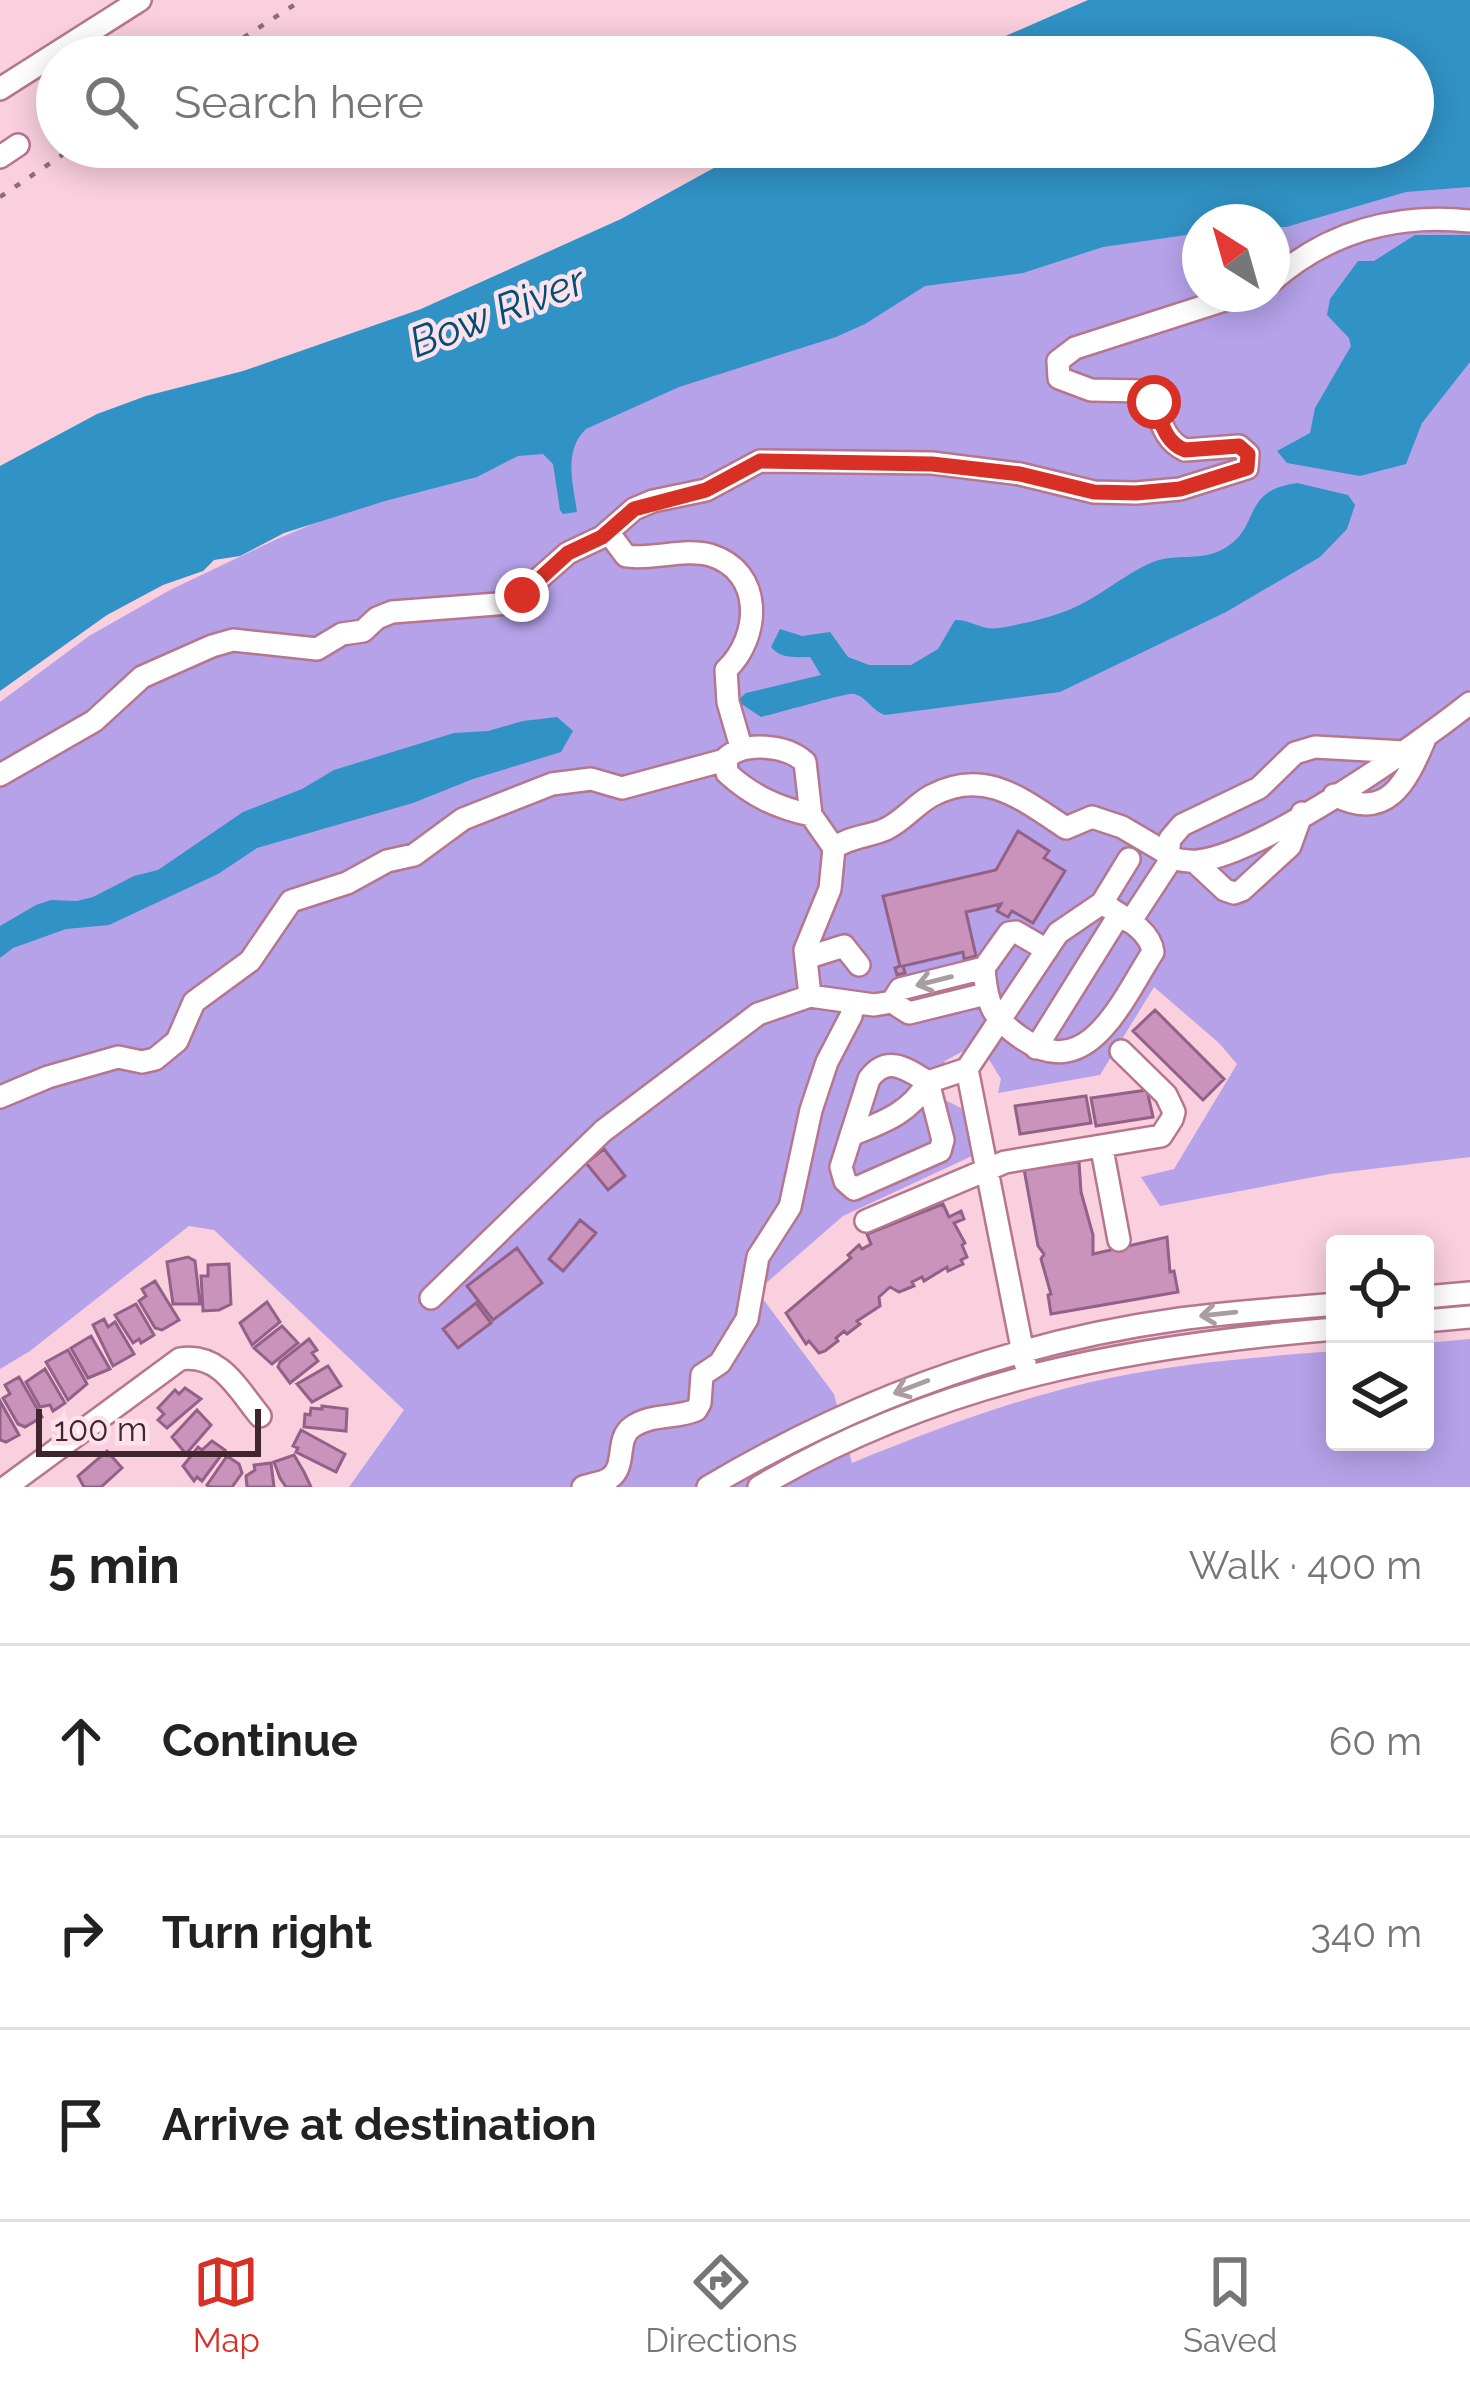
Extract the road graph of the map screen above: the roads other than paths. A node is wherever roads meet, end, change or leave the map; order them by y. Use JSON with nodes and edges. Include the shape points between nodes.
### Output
{"nodes":[{"id":1,"x":140,"y":0,"type":"edge"},
{"id":2,"x":83,"y":36,"type":"edge"},
{"id":3,"x":36,"y":66,"type":"edge"},
{"id":4,"x":0,"y":89,"type":"edge"},
{"id":5,"x":1470,"y":221,"type":"edge"},
{"id":6,"x":1290,"y":265,"type":"edge"},
{"id":7,"x":1187,"y":312,"type":"edge"},
{"id":8,"x":608,"y":532,"type":"junction"},
{"id":9,"x":1470,"y":703,"type":"edge"},
{"id":10,"x":1425,"y":738,"type":"junction"},
{"id":11,"x":1404,"y":752,"type":"junction"},
{"id":12,"x":733,"y":753,"type":"junction"},
{"id":13,"x":0,"y":775,"type":"edge"},
{"id":14,"x":1334,"y":794,"type":"junction"},
{"id":15,"x":1302,"y":813,"type":"junction"},
{"id":16,"x":823,"y":832,"type":"junction"},
{"id":17,"x":1169,"y":856,"type":"junction"},
{"id":18,"x":1129,"y":859,"type":"dead end"},
{"id":19,"x":1195,"y":862,"type":"junction"},
{"id":20,"x":1117,"y":913,"type":"junction"},
{"id":21,"x":1047,"y":950,"type":"junction"},
{"id":22,"x":806,"y":958,"type":"junction"},
{"id":23,"x":859,"y":965,"type":"dead end"},
{"id":24,"x":984,"y":968,"type":"junction"},
{"id":25,"x":986,"y":994,"type":"junction"},
{"id":26,"x":810,"y":996,"type":"junction"},
{"id":27,"x":892,"y":1002,"type":"junction"},
{"id":28,"x":853,"y":1003,"type":"junction"},
{"id":29,"x":998,"y":1022,"type":"junction"},
{"id":30,"x":1036,"y":1048,"type":"junction"},
{"id":31,"x":1121,"y":1051,"type":"dead end"},
{"id":32,"x":968,"y":1069,"type":"junction"},
{"id":33,"x":928,"y":1082,"type":"junction"},
{"id":34,"x":0,"y":1097,"type":"edge"},
{"id":35,"x":851,"y":1135,"type":"junction"},
{"id":36,"x":1102,"y":1148,"type":"junction"},
{"id":37,"x":988,"y":1169,"type":"junction"},
{"id":38,"x":866,"y":1221,"type":"dead end"},
{"id":39,"x":1119,"y":1240,"type":"dead end"},
{"id":40,"x":1470,"y":1293,"type":"edge"},
{"id":41,"x":1434,"y":1296,"type":"edge"},
{"id":42,"x":431,"y":1298,"type":"dead end"},
{"id":43,"x":1326,"y":1305,"type":"edge"},
{"id":44,"x":1470,"y":1317,"type":"edge"},
{"id":45,"x":1434,"y":1320,"type":"edge"},
{"id":46,"x":1326,"y":1330,"type":"edge"},
{"id":47,"x":1022,"y":1351,"type":"junction"},
{"id":48,"x":1027,"y":1376,"type":"junction"},
{"id":49,"x":260,"y":1416,"type":"dead end"},
{"id":50,"x":37,"y":1478,"type":"edge"},
{"id":51,"x":10,"y":1486,"type":"edge"},
{"id":52,"x":583,"y":1487,"type":"edge"},
{"id":53,"x":708,"y":1487,"type":"edge"},
{"id":54,"x":759,"y":1487,"type":"edge"}],
"edges":[{"from":1,"to":2,"type":"street"},
{"from":3,"to":4,"type":"street"},
{"from":5,"to":6,"type":"street","via":[[1350,232]]},
{"from":7,"to":8,"type":"street","via":[[1075,348],[1056,371],[1091,391],[1150,394],[1177,447],[1239,446],[1247,468],[1136,493],[932,464],[760,461],[706,490],[634,509]]},
{"from":8,"to":12,"type":"street","via":[[626,556],[706,554],[729,562],[742,581],[753,623],[743,654],[726,670]]},
{"from":8,"to":13,"type":"street","via":[[568,553],[511,603],[383,614],[317,649],[233,640],[212,646],[142,677],[94,721]]},
{"from":9,"to":10,"type":"street"},
{"from":10,"to":11,"type":"street"},
{"from":10,"to":14,"type":"street","via":[[1392,795],[1364,803]]},
{"from":11,"to":14,"type":"street"},
{"from":11,"to":17,"type":"street","via":[[1295,753],[1259,788],[1182,825],[1170,838]]},
{"from":12,"to":16,"type":"street","via":[[727,773],[748,792],[785,810],[805,834]]},
{"from":12,"to":16,"type":"street","via":[[794,752],[805,762]]},
{"from":12,"to":34,"type":"street","via":[[622,788],[591,779],[552,784],[463,819],[414,855],[292,901],[250,961],[194,1002],[177,1041],[155,1059],[118,1057]]},
{"from":14,"to":15,"type":"street"},
{"from":15,"to":19,"type":"street"},
{"from":15,"to":19,"type":"street","via":[[1290,846],[1242,890],[1225,890]]},
{"from":16,"to":17,"type":"street","via":[[843,841],[884,830],[927,798],[982,783],[1066,828],[1092,817]]},
{"from":16,"to":22,"type":"street","via":[[830,890]]},
{"from":17,"to":19,"type":"street"},
{"from":17,"to":20,"type":"street"},
{"from":18,"to":20,"type":"street"},
{"from":20,"to":21,"type":"street","via":[[1068,924]]},
{"from":20,"to":30,"type":"street"},
{"from":20,"to":30,"type":"street","via":[[1154,952],[1095,1040],[1057,1054]]},
{"from":21,"to":24,"type":"street","via":[[1009,933]]},
{"from":21,"to":29,"type":"street"},
{"from":22,"to":23,"type":"street","via":[[844,946]]},
{"from":22,"to":26,"type":"street"},
{"from":24,"to":25,"type":"street"},
{"from":24,"to":27,"type":"street","one_way":true,"via":[[900,989]]},
{"from":25,"to":27,"type":"street","via":[[909,1012]]},
{"from":25,"to":29,"type":"street"},
{"from":26,"to":28,"type":"street"},
{"from":26,"to":42,"type":"street","via":[[758,1014],[603,1131]]},
{"from":27,"to":28,"type":"street"},
{"from":28,"to":52,"type":"street","via":[[811,1110],[790,1207],[758,1257],[739,1336],[702,1375],[696,1410],[630,1428],[612,1476]]},
{"from":29,"to":30,"type":"street"},
{"from":29,"to":32,"type":"street"},
{"from":31,"to":36,"type":"street","via":[[1166,1095],[1172,1119],[1161,1136]]},
{"from":32,"to":33,"type":"street"},
{"from":32,"to":37,"type":"street"},
{"from":33,"to":35,"type":"street","via":[[902,1113]]},
{"from":33,"to":35,"type":"street","via":[[906,1068],[877,1068]]},
{"from":33,"to":35,"type":"street","via":[[940,1151],[854,1189],[841,1167]]},
{"from":36,"to":37,"type":"street"},
{"from":36,"to":39,"type":"street"},
{"from":37,"to":38,"type":"street"},
{"from":37,"to":47,"type":"street"},
{"from":40,"to":41,"type":"street"},
{"from":43,"to":47,"type":"street","one_way":true,"via":[[1180,1318]]},
{"from":44,"to":45,"type":"street"},
{"from":46,"to":48,"type":"street","via":[[1190,1342]]},
{"from":47,"to":48,"type":"street"},
{"from":47,"to":53,"type":"street","one_way":true,"via":[[850,1412]]},
{"from":48,"to":54,"type":"street","via":[[886,1424]]},
{"from":49,"to":50,"type":"street","via":[[222,1368],[180,1359]]},
{"from":50,"to":51,"type":"street"}]}
